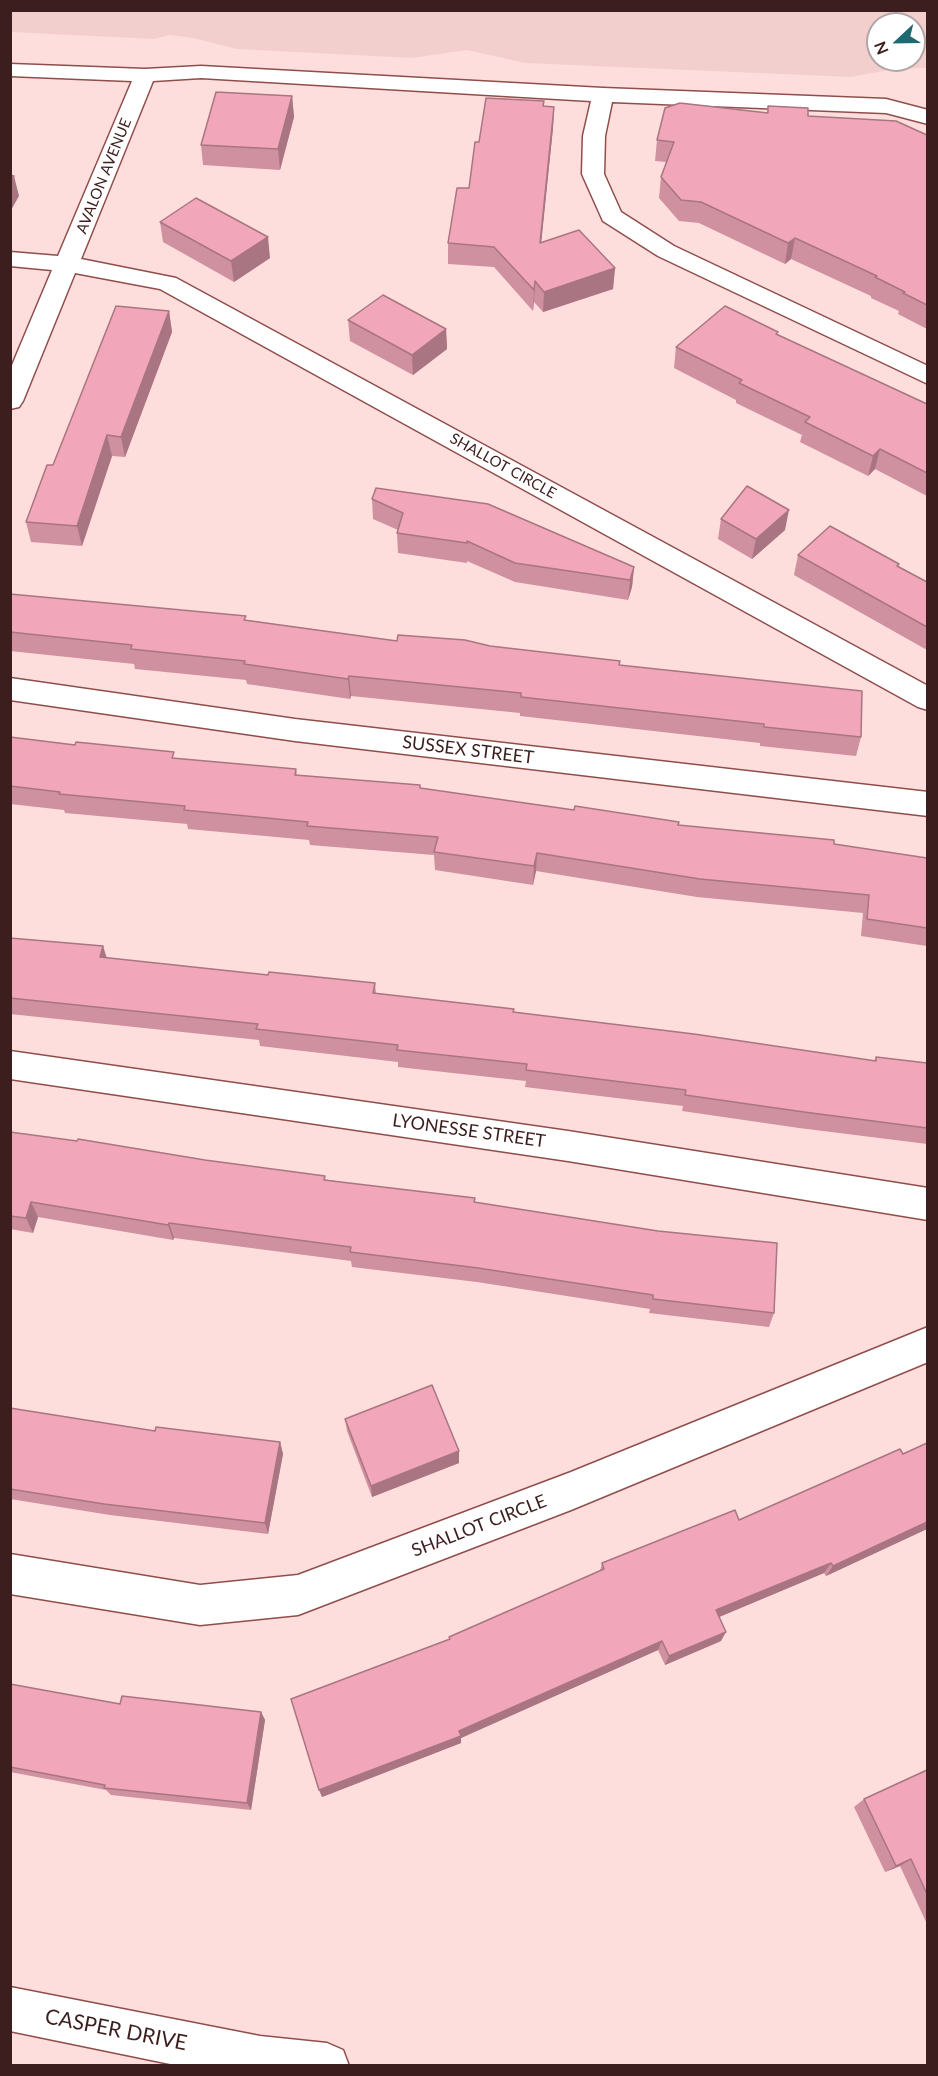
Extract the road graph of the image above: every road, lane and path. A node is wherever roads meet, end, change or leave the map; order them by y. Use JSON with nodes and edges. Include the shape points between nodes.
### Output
{"nodes":[{"id":1,"x":10,"y":70,"type":"edge"},
{"id":2,"x":145,"y":75,"type":"junction"},
{"id":3,"x":603,"y":94,"type":"junction"},
{"id":4,"x":927,"y":117,"type":"edge"},
{"id":5,"x":10,"y":259,"type":"edge"},
{"id":6,"x":68,"y":264,"type":"junction"},
{"id":7,"x":927,"y":376,"type":"edge"},
{"id":8,"x":10,"y":401,"type":"edge"},
{"id":9,"x":10,"y":689,"type":"edge"},
{"id":10,"x":927,"y":699,"type":"edge"},
{"id":11,"x":927,"y":804,"type":"edge"},
{"id":12,"x":10,"y":1065,"type":"edge"},
{"id":13,"x":927,"y":1204,"type":"edge"},
{"id":14,"x":927,"y":1344,"type":"edge"},
{"id":15,"x":10,"y":1574,"type":"edge"},
{"id":16,"x":10,"y":2009,"type":"edge"},
{"id":17,"x":260,"y":2062,"type":"edge"},
{"id":18,"x":327,"y":2066,"type":"edge"}],
"edges":[{"from":1,"to":2,"type":"street"},
{"from":2,"to":3,"type":"street","via":[[201,72]]},
{"from":2,"to":6,"type":"street","name":"AVALON AVENUE"},
{"from":3,"to":4,"type":"street","via":[[886,106]]},
{"from":3,"to":7,"type":"street","via":[[594,136],[594,174],[611,216],[666,251]]},
{"from":5,"to":6,"type":"street","name":"SHALLOT CIRCLE"},
{"from":6,"to":8,"type":"street","name":"AVALON AVENUE"},
{"from":6,"to":10,"type":"street","name":"SHALLOT CIRCLE","via":[[167,283]]},
{"from":9,"to":11,"type":"street","name":"SUSSEX STREET","via":[[295,730]]},
{"from":12,"to":13,"type":"street","name":"LYONESSE STREET","via":[[568,1146]]},
{"from":14,"to":15,"type":"street","name":"SHALLOT CIRCLE","via":[[571,1491],[298,1595],[200,1605]]},
{"from":16,"to":17,"type":"street","name":"CASPER DRIVE"},
{"from":17,"to":18,"type":"street","name":"CASPER DRIVE"}]}
